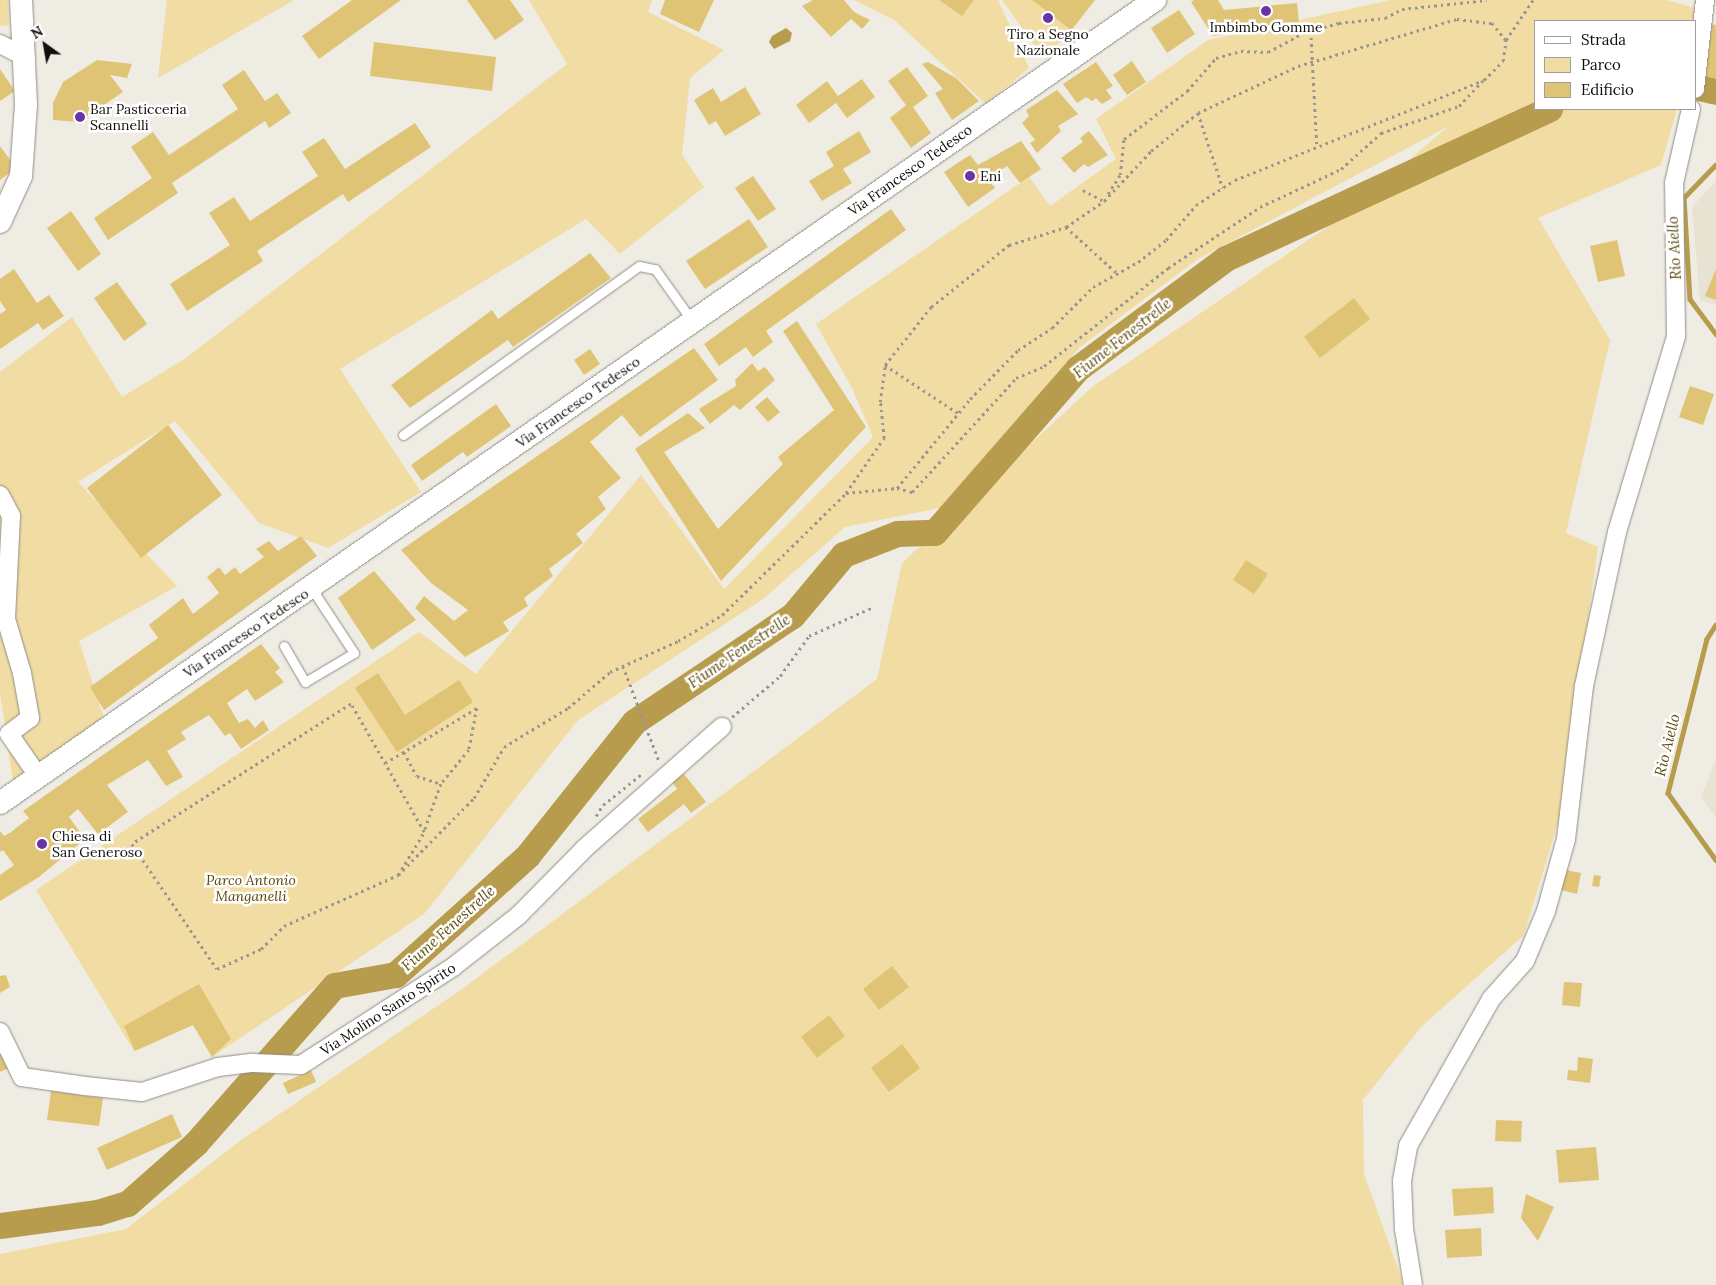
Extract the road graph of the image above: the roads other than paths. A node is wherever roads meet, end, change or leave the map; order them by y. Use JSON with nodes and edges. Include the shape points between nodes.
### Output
{"nodes":[{"id":1,"x":21,"y":0,"type":"edge"},
{"id":2,"x":1155,"y":0,"type":"edge"},
{"id":3,"x":1705,"y":0,"type":"edge"},
{"id":4,"x":0,"y":44,"type":"edge"},
{"id":5,"x":26,"y":57,"type":"junction"},
{"id":6,"x":1696,"y":84,"type":"edge"},
{"id":7,"x":1691,"y":110,"type":"edge"},
{"id":8,"x":0,"y":222,"type":"edge"},
{"id":9,"x":694,"y":322,"type":"junction"},
{"id":10,"x":403,"y":435,"type":"dead end"},
{"id":11,"x":0,"y":495,"type":"edge"},
{"id":12,"x":312,"y":589,"type":"junction"},
{"id":13,"x":284,"y":646,"type":"dead end"},
{"id":14,"x":722,"y":726,"type":"road end"},
{"id":15,"x":38,"y":776,"type":"junction"},
{"id":16,"x":0,"y":803,"type":"edge"},
{"id":17,"x":0,"y":1032,"type":"edge"},
{"id":18,"x":1413,"y":1285,"type":"edge"}],
"edges":[{"from":1,"to":5,"type":"street"},
{"from":2,"to":9,"type":"street","name":"Via Francesco Tedesco"},
{"from":3,"to":6,"type":"street"},
{"from":4,"to":5,"type":"street"},
{"from":5,"to":8,"type":"street","via":[[21,176]]},
{"from":7,"to":18,"type":"street","via":[[1674,183],[1676,336],[1617,532],[1584,686],[1566,839],[1546,911],[1525,961],[1492,999],[1408,1146],[1402,1181],[1404,1229]]},
{"from":9,"to":10,"type":"lane","via":[[655,269],[639,266]]},
{"from":9,"to":12,"type":"street","name":"Via Francesco Tedesco"},
{"from":11,"to":15,"type":"street","via":[[11,516],[6,619],[22,673],[30,718],[9,734]]},
{"from":12,"to":13,"type":"lane","via":[[354,653],[305,682]]},
{"from":12,"to":15,"type":"street","name":"Via Francesco Tedesco"},
{"from":14,"to":17,"type":"street","name":"Via Molino Santo Spirito","via":[[585,848],[519,915],[453,966],[301,1065],[253,1063],[218,1067],[142,1092],[84,1086],[22,1077]]},
{"from":15,"to":16,"type":"street","name":"Via Francesco Tedesco"}]}
